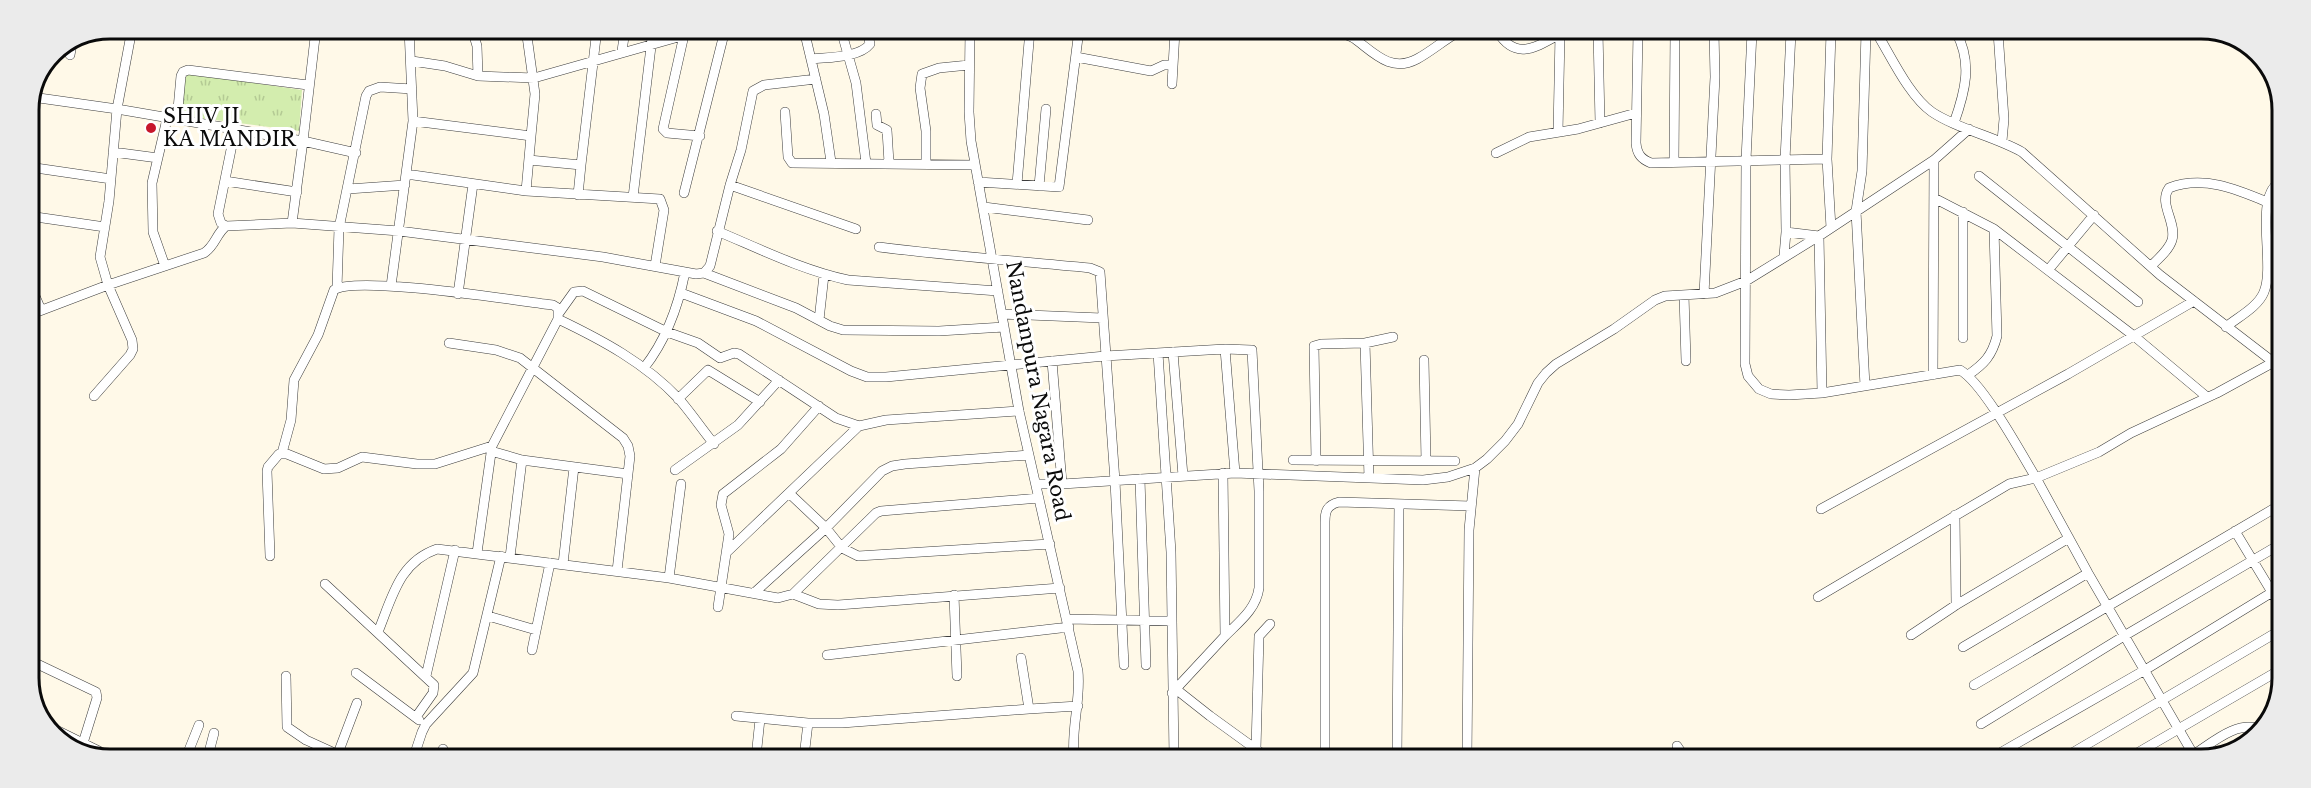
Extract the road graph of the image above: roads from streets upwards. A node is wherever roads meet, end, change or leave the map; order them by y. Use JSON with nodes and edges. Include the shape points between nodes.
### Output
{"nodes":[{"id":1,"x":130,"y":39,"type":"edge"},
{"id":2,"x":315,"y":39,"type":"edge"},
{"id":3,"x":410,"y":39,"type":"edge"},
{"id":4,"x":475,"y":39,"type":"edge"},
{"id":5,"x":528,"y":39,"type":"edge"},
{"id":6,"x":595,"y":39,"type":"edge"},
{"id":7,"x":624,"y":39,"type":"edge"},
{"id":8,"x":652,"y":39,"type":"edge"},
{"id":9,"x":666,"y":39,"type":"edge"},
{"id":10,"x":679,"y":39,"type":"edge"},
{"id":11,"x":723,"y":39,"type":"edge"},
{"id":12,"x":806,"y":39,"type":"edge"},
{"id":13,"x":844,"y":39,"type":"edge"},
{"id":14,"x":869,"y":39,"type":"edge"},
{"id":15,"x":970,"y":39,"type":"edge"},
{"id":16,"x":1029,"y":39,"type":"edge"},
{"id":17,"x":1078,"y":39,"type":"edge"},
{"id":18,"x":1175,"y":39,"type":"edge"},
{"id":19,"x":1353,"y":39,"type":"edge"},
{"id":20,"x":1448,"y":39,"type":"edge"},
{"id":21,"x":1502,"y":39,"type":"edge"},
{"id":22,"x":1551,"y":39,"type":"edge"},
{"id":23,"x":1562,"y":39,"type":"edge"},
{"id":24,"x":1598,"y":39,"type":"edge"},
{"id":25,"x":1638,"y":39,"type":"edge"},
{"id":26,"x":1675,"y":39,"type":"edge"},
{"id":27,"x":1714,"y":39,"type":"edge"},
{"id":28,"x":1752,"y":39,"type":"edge"},
{"id":29,"x":1791,"y":39,"type":"edge"},
{"id":30,"x":1831,"y":39,"type":"edge"},
{"id":31,"x":1866,"y":39,"type":"edge"},
{"id":32,"x":1880,"y":39,"type":"edge"},
{"id":33,"x":1960,"y":39,"type":"edge"},
{"id":34,"x":1998,"y":39,"type":"edge"},
{"id":35,"x":651,"y":44,"type":"junction"},
{"id":36,"x":71,"y":51,"type":"edge"},
{"id":37,"x":622,"y":51,"type":"junction"},
{"id":38,"x":849,"y":54,"type":"junction"},
{"id":39,"x":70,"y":55,"type":"dead end"},
{"id":40,"x":1076,"y":57,"type":"junction"},
{"id":41,"x":812,"y":59,"type":"junction"},
{"id":42,"x":412,"y":61,"type":"junction"},
{"id":43,"x":592,"y":62,"type":"junction"},
{"id":44,"x":969,"y":65,"type":"junction"},
{"id":45,"x":1173,"y":65,"type":"junction"},
{"id":46,"x":478,"y":76,"type":"junction"},
{"id":47,"x":534,"y":78,"type":"junction"},
{"id":48,"x":816,"y":79,"type":"junction"},
{"id":49,"x":1172,"y":84,"type":"dead end"},
{"id":50,"x":308,"y":85,"type":"junction"},
{"id":51,"x":412,"y":89,"type":"junction"},
{"id":52,"x":40,"y":98,"type":"edge"},
{"id":53,"x":117,"y":109,"type":"junction"},
{"id":54,"x":1046,"y":109,"type":"dead end"},
{"id":55,"x":785,"y":112,"type":"dead end"},
{"id":56,"x":1636,"y":113,"type":"junction"},
{"id":57,"x":876,"y":114,"type":"dead end"},
{"id":58,"x":172,"y":119,"type":"junction"},
{"id":59,"x":413,"y":121,"type":"junction"},
{"id":60,"x":1600,"y":123,"type":"junction"},
{"id":61,"x":1954,"y":123,"type":"junction"},
{"id":62,"x":1969,"y":129,"type":"junction"},
{"id":63,"x":235,"y":130,"type":"junction"},
{"id":64,"x":1558,"y":132,"type":"junction"},
{"id":65,"x":531,"y":136,"type":"junction"},
{"id":66,"x":700,"y":136,"type":"junction"},
{"id":67,"x":303,"y":141,"type":"junction"},
{"id":68,"x":2002,"y":141,"type":"junction"},
{"id":69,"x":113,"y":152,"type":"junction"},
{"id":70,"x":356,"y":153,"type":"junction"},
{"id":71,"x":1496,"y":153,"type":"dead end"},
{"id":72,"x":158,"y":158,"type":"junction"},
{"id":73,"x":1827,"y":159,"type":"junction"},
{"id":74,"x":529,"y":160,"type":"junction"},
{"id":75,"x":1746,"y":160,"type":"junction"},
{"id":76,"x":1785,"y":160,"type":"junction"},
{"id":77,"x":1934,"y":160,"type":"junction"},
{"id":78,"x":1710,"y":161,"type":"junction"},
{"id":79,"x":831,"y":162,"type":"junction"},
{"id":80,"x":1674,"y":162,"type":"junction"},
{"id":81,"x":866,"y":163,"type":"junction"},
{"id":82,"x":889,"y":163,"type":"junction"},
{"id":83,"x":926,"y":164,"type":"junction"},
{"id":84,"x":581,"y":165,"type":"junction"},
{"id":85,"x":975,"y":165,"type":"junction"},
{"id":86,"x":39,"y":168,"type":"edge"},
{"id":87,"x":406,"y":174,"type":"junction"},
{"id":88,"x":1979,"y":176,"type":"dead end"},
{"id":89,"x":111,"y":179,"type":"junction"},
{"id":90,"x":225,"y":181,"type":"junction"},
{"id":91,"x":978,"y":182,"type":"junction"},
{"id":92,"x":473,"y":184,"type":"junction"},
{"id":93,"x":1017,"y":184,"type":"junction"},
{"id":94,"x":405,"y":185,"type":"junction"},
{"id":95,"x":729,"y":185,"type":"junction"},
{"id":96,"x":1039,"y":186,"type":"junction"},
{"id":97,"x":2272,"y":188,"type":"edge"},
{"id":98,"x":348,"y":189,"type":"junction"},
{"id":99,"x":526,"y":191,"type":"junction"},
{"id":100,"x":297,"y":192,"type":"junction"},
{"id":101,"x":684,"y":193,"type":"dead end"},
{"id":102,"x":578,"y":195,"type":"junction"},
{"id":103,"x":633,"y":197,"type":"junction"},
{"id":104,"x":1934,"y":198,"type":"junction"},
{"id":105,"x":2267,"y":202,"type":"junction"},
{"id":106,"x":984,"y":207,"type":"junction"},
{"id":107,"x":1856,"y":211,"type":"junction"},
{"id":108,"x":1963,"y":212,"type":"junction"},
{"id":109,"x":2094,"y":215,"type":"junction"},
{"id":110,"x":39,"y":217,"type":"edge"},
{"id":111,"x":1088,"y":220,"type":"dead end"},
{"id":112,"x":292,"y":224,"type":"junction"},
{"id":113,"x":226,"y":226,"type":"junction"},
{"id":114,"x":105,"y":227,"type":"junction"},
{"id":115,"x":339,"y":228,"type":"junction"},
{"id":116,"x":1831,"y":228,"type":"junction"},
{"id":117,"x":856,"y":229,"type":"dead end"},
{"id":118,"x":1994,"y":229,"type":"junction"},
{"id":119,"x":399,"y":231,"type":"junction"},
{"id":120,"x":717,"y":231,"type":"junction"},
{"id":121,"x":1786,"y":232,"type":"junction"},
{"id":122,"x":1819,"y":236,"type":"junction"},
{"id":123,"x":465,"y":240,"type":"junction"},
{"id":124,"x":879,"y":247,"type":"dead end"},
{"id":125,"x":2067,"y":247,"type":"junction"},
{"id":126,"x":1784,"y":256,"type":"junction"},
{"id":127,"x":993,"y":258,"type":"junction"},
{"id":128,"x":165,"y":266,"type":"junction"},
{"id":129,"x":655,"y":266,"type":"junction"},
{"id":130,"x":2151,"y":266,"type":"junction"},
{"id":131,"x":2049,"y":269,"type":"junction"},
{"id":132,"x":685,"y":272,"type":"junction"},
{"id":133,"x":704,"y":273,"type":"junction"},
{"id":134,"x":824,"y":275,"type":"junction"},
{"id":135,"x":1746,"y":281,"type":"junction"},
{"id":136,"x":108,"y":285,"type":"junction"},
{"id":137,"x":392,"y":285,"type":"junction"},
{"id":138,"x":338,"y":288,"type":"junction"},
{"id":139,"x":998,"y":291,"type":"junction"},
{"id":140,"x":681,"y":293,"type":"junction"},
{"id":141,"x":458,"y":294,"type":"junction"},
{"id":142,"x":1704,"y":294,"type":"junction"},
{"id":143,"x":1684,"y":295,"type":"junction"},
{"id":144,"x":2138,"y":302,"type":"dead end"},
{"id":145,"x":2194,"y":302,"type":"junction"},
{"id":146,"x":39,"y":305,"type":"edge"},
{"id":147,"x":41,"y":310,"type":"joint"},
{"id":148,"x":1002,"y":314,"type":"junction"},
{"id":149,"x":559,"y":316,"type":"junction"},
{"id":150,"x":1102,"y":318,"type":"junction"},
{"id":151,"x":819,"y":320,"type":"junction"},
{"id":152,"x":1004,"y":327,"type":"junction"},
{"id":153,"x":2226,"y":327,"type":"junction"},
{"id":154,"x":667,"y":332,"type":"junction"},
{"id":155,"x":2134,"y":336,"type":"junction"},
{"id":156,"x":1393,"y":337,"type":"dead end"},
{"id":157,"x":1963,"y":338,"type":"dead end"},
{"id":158,"x":449,"y":343,"type":"dead end"},
{"id":159,"x":1365,"y":343,"type":"junction"},
{"id":160,"x":1225,"y":349,"type":"junction"},
{"id":161,"x":1173,"y":352,"type":"junction"},
{"id":162,"x":1158,"y":353,"type":"junction"},
{"id":163,"x":1104,"y":356,"type":"junction"},
{"id":164,"x":1424,"y":360,"type":"dead end"},
{"id":165,"x":1052,"y":361,"type":"junction"},
{"id":166,"x":1686,"y":361,"type":"dead end"},
{"id":167,"x":2272,"y":363,"type":"edge"},
{"id":168,"x":1011,"y":364,"type":"junction"},
{"id":169,"x":535,"y":368,"type":"junction"},
{"id":170,"x":644,"y":368,"type":"junction"},
{"id":171,"x":2272,"y":368,"type":"edge"},
{"id":172,"x":1933,"y":375,"type":"junction"},
{"id":173,"x":1968,"y":375,"type":"junction"},
{"id":174,"x":779,"y":380,"type":"junction"},
{"id":175,"x":1865,"y":386,"type":"junction"},
{"id":176,"x":1822,"y":393,"type":"junction"},
{"id":177,"x":94,"y":396,"type":"dead end"},
{"id":178,"x":2208,"y":397,"type":"junction"},
{"id":179,"x":678,"y":399,"type":"junction"},
{"id":180,"x":760,"y":402,"type":"junction"},
{"id":181,"x":819,"y":406,"type":"junction"},
{"id":182,"x":1019,"y":411,"type":"junction"},
{"id":183,"x":1996,"y":413,"type":"junction"},
{"id":184,"x":860,"y":426,"type":"junction"},
{"id":185,"x":714,"y":444,"type":"junction"},
{"id":186,"x":492,"y":449,"type":"junction"},
{"id":187,"x":282,"y":453,"type":"junction"},
{"id":188,"x":1029,"y":455,"type":"junction"},
{"id":189,"x":522,"y":460,"type":"junction"},
{"id":190,"x":1293,"y":460,"type":"dead end"},
{"id":191,"x":1316,"y":460,"type":"junction"},
{"id":192,"x":1368,"y":461,"type":"junction"},
{"id":193,"x":1426,"y":461,"type":"junction"},
{"id":194,"x":1455,"y":461,"type":"dead end"},
{"id":195,"x":574,"y":467,"type":"junction"},
{"id":196,"x":1475,"y":468,"type":"junction"},
{"id":197,"x":675,"y":470,"type":"dead end"},
{"id":198,"x":1223,"y":473,"type":"junction"},
{"id":199,"x":1235,"y":473,"type":"junction"},
{"id":200,"x":1257,"y":473,"type":"junction"},
{"id":201,"x":628,"y":474,"type":"junction"},
{"id":202,"x":1182,"y":476,"type":"junction"},
{"id":203,"x":1167,"y":477,"type":"junction"},
{"id":204,"x":1369,"y":478,"type":"junction"},
{"id":205,"x":2036,"y":478,"type":"junction"},
{"id":206,"x":1140,"y":479,"type":"junction"},
{"id":207,"x":1115,"y":481,"type":"junction"},
{"id":208,"x":681,"y":484,"type":"dead end"},
{"id":209,"x":1036,"y":484,"type":"junction"},
{"id":210,"x":1062,"y":484,"type":"junction"},
{"id":211,"x":790,"y":494,"type":"junction"},
{"id":212,"x":1040,"y":498,"type":"junction"},
{"id":213,"x":1398,"y":504,"type":"junction"},
{"id":214,"x":1471,"y":506,"type":"junction"},
{"id":215,"x":1821,"y":509,"type":"dead end"},
{"id":216,"x":2272,"y":510,"type":"edge"},
{"id":217,"x":1955,"y":515,"type":"junction"},
{"id":218,"x":826,"y":528,"type":"junction"},
{"id":219,"x":2235,"y":531,"type":"junction"},
{"id":220,"x":2069,"y":538,"type":"junction"},
{"id":221,"x":1050,"y":544,"type":"junction"},
{"id":222,"x":842,"y":548,"type":"junction"},
{"id":223,"x":2272,"y":549,"type":"edge"},
{"id":224,"x":455,"y":550,"type":"junction"},
{"id":225,"x":727,"y":552,"type":"junction"},
{"id":226,"x":477,"y":553,"type":"junction"},
{"id":227,"x":270,"y":556,"type":"dead end"},
{"id":228,"x":506,"y":557,"type":"junction"},
{"id":229,"x":2252,"y":560,"type":"junction"},
{"id":230,"x":550,"y":563,"type":"junction"},
{"id":231,"x":563,"y":564,"type":"junction"},
{"id":232,"x":617,"y":571,"type":"junction"},
{"id":233,"x":2088,"y":573,"type":"junction"},
{"id":234,"x":669,"y":578,"type":"junction"},
{"id":235,"x":325,"y":584,"type":"dead end"},
{"id":236,"x":2272,"y":586,"type":"edge"},
{"id":237,"x":720,"y":587,"type":"junction"},
{"id":238,"x":1060,"y":588,"type":"junction"},
{"id":239,"x":2272,"y":592,"type":"edge"},
{"id":240,"x":754,"y":593,"type":"junction"},
{"id":241,"x":792,"y":594,"type":"junction"},
{"id":242,"x":954,"y":595,"type":"junction"},
{"id":243,"x":1818,"y":597,"type":"dead end"},
{"id":244,"x":1956,"y":605,"type":"junction"},
{"id":245,"x":718,"y":607,"type":"dead end"},
{"id":246,"x":2108,"y":607,"type":"junction"},
{"id":247,"x":488,"y":616,"type":"junction"},
{"id":248,"x":1123,"y":619,"type":"junction"},
{"id":249,"x":1145,"y":620,"type":"junction"},
{"id":250,"x":1172,"y":621,"type":"junction"},
{"id":251,"x":1068,"y":623,"type":"junction"},
{"id":252,"x":1270,"y":624,"type":"dead end"},
{"id":253,"x":536,"y":630,"type":"junction"},
{"id":254,"x":378,"y":632,"type":"junction"},
{"id":255,"x":1911,"y":635,"type":"dead end"},
{"id":256,"x":2272,"y":635,"type":"edge"},
{"id":257,"x":1225,"y":636,"type":"junction"},
{"id":258,"x":2124,"y":636,"type":"junction"},
{"id":259,"x":956,"y":640,"type":"junction"},
{"id":260,"x":1963,"y":647,"type":"dead end"},
{"id":261,"x":532,"y":650,"type":"dead end"},
{"id":262,"x":827,"y":655,"type":"dead end"},
{"id":263,"x":1021,"y":658,"type":"dead end"},
{"id":264,"x":39,"y":665,"type":"edge"},
{"id":265,"x":1124,"y":665,"type":"dead end"},
{"id":266,"x":1146,"y":665,"type":"dead end"},
{"id":267,"x":2145,"y":670,"type":"junction"},
{"id":268,"x":356,"y":673,"type":"dead end"},
{"id":269,"x":2272,"y":674,"type":"edge"},
{"id":270,"x":957,"y":675,"type":"dead end"},
{"id":271,"x":286,"y":676,"type":"dead end"},
{"id":272,"x":426,"y":676,"type":"junction"},
{"id":273,"x":1974,"y":684,"type":"dead end"},
{"id":274,"x":1175,"y":692,"type":"junction"},
{"id":275,"x":2162,"y":699,"type":"junction"},
{"id":276,"x":357,"y":703,"type":"dead end"},
{"id":277,"x":1078,"y":706,"type":"junction"},
{"id":278,"x":1029,"y":709,"type":"junction"},
{"id":279,"x":736,"y":716,"type":"dead end"},
{"id":280,"x":416,"y":717,"type":"junction"},
{"id":281,"x":760,"y":719,"type":"junction"},
{"id":282,"x":808,"y":723,"type":"junction"},
{"id":283,"x":426,"y":724,"type":"junction"},
{"id":284,"x":1981,"y":724,"type":"dead end"},
{"id":285,"x":199,"y":725,"type":"dead end"},
{"id":286,"x":2252,"y":727,"type":"edge"},
{"id":287,"x":2178,"y":728,"type":"junction"},
{"id":288,"x":214,"y":733,"type":"dead end"},
{"id":289,"x":72,"y":738,"type":"edge"},
{"id":290,"x":83,"y":743,"type":"junction"},
{"id":291,"x":87,"y":745,"type":"edge"},
{"id":292,"x":1677,"y":746,"type":"dead end"},
{"id":293,"x":2208,"y":748,"type":"edge"},
{"id":294,"x":190,"y":749,"type":"edge"},
{"id":295,"x":210,"y":749,"type":"edge"},
{"id":296,"x":326,"y":749,"type":"edge"},
{"id":297,"x":341,"y":749,"type":"edge"},
{"id":298,"x":416,"y":749,"type":"edge"},
{"id":299,"x":757,"y":749,"type":"edge"},
{"id":300,"x":805,"y":749,"type":"edge"},
{"id":301,"x":1074,"y":749,"type":"edge"},
{"id":302,"x":1174,"y":749,"type":"edge"},
{"id":303,"x":1256,"y":749,"type":"joint"},
{"id":304,"x":1325,"y":749,"type":"edge"},
{"id":305,"x":1397,"y":749,"type":"edge"},
{"id":306,"x":1467,"y":749,"type":"edge"},
{"id":307,"x":1679,"y":749,"type":"edge"},
{"id":308,"x":2007,"y":749,"type":"edge"},
{"id":309,"x":2079,"y":749,"type":"edge"},
{"id":310,"x":2143,"y":749,"type":"edge"},
{"id":311,"x":2190,"y":749,"type":"edge"}],
"edges":[{"from":1,"to":53,"type":"street"},
{"from":2,"to":50,"type":"street"},
{"from":3,"to":42,"type":"street"},
{"from":4,"to":46,"type":"street"},
{"from":5,"to":47,"type":"street"},
{"from":6,"to":43,"type":"street"},
{"from":7,"to":37,"type":"street"},
{"from":8,"to":35,"type":"street"},
{"from":9,"to":35,"type":"street"},
{"from":10,"to":66,"type":"street","via":[[663,129],[667,133]]},
{"from":11,"to":66,"type":"street"},
{"from":12,"to":41,"type":"street"},
{"from":13,"to":38,"type":"street"},
{"from":14,"to":38,"type":"street","via":[[868,48]]},
{"from":15,"to":44,"type":"street","name":"Nandanpura Nagara Road"},
{"from":16,"to":93,"type":"street"},
{"from":17,"to":40,"type":"street"},
{"from":18,"to":45,"type":"street"},
{"from":19,"to":20,"type":"street","via":[[1394,63],[1418,59]]},
{"from":21,"to":22,"type":"street","via":[[1518,50]]},
{"from":23,"to":64,"type":"street"},
{"from":24,"to":60,"type":"street"},
{"from":25,"to":56,"type":"street"},
{"from":26,"to":80,"type":"street"},
{"from":27,"to":78,"type":"street"},
{"from":28,"to":75,"type":"street"},
{"from":29,"to":76,"type":"street"},
{"from":30,"to":73,"type":"street"},
{"from":31,"to":107,"type":"street","via":[[1862,171]]},
{"from":32,"to":61,"type":"street","via":[[1921,103]]},
{"from":33,"to":61,"type":"street","via":[[1967,79]]},
{"from":34,"to":68,"type":"street"},
{"from":35,"to":37,"type":"street"},
{"from":35,"to":103,"type":"street"},
{"from":36,"to":39,"type":"street"},
{"from":37,"to":43,"type":"street"},
{"from":38,"to":41,"type":"street"},
{"from":38,"to":81,"type":"street"},
{"from":40,"to":45,"type":"street","via":[[1151,72]]},
{"from":40,"to":96,"type":"street","via":[[1061,183],[1055,188]]},
{"from":41,"to":48,"type":"street"},
{"from":42,"to":46,"type":"street"},
{"from":42,"to":51,"type":"street"},
{"from":43,"to":47,"type":"street"},
{"from":43,"to":84,"type":"street"},
{"from":44,"to":83,"type":"street","via":[[922,74]]},
{"from":44,"to":85,"type":"street","name":"Nandanpura Nagara Road"},
{"from":45,"to":49,"type":"street"},
{"from":46,"to":47,"type":"street"},
{"from":47,"to":65,"type":"street"},
{"from":48,"to":79,"type":"street"},
{"from":48,"to":95,"type":"street","via":[[764,85],[753,91]]},
{"from":50,"to":58,"type":"street","via":[[185,70]]},
{"from":50,"to":67,"type":"street"},
{"from":51,"to":59,"type":"street"},
{"from":51,"to":70,"type":"street","via":[[380,87],[369,91]]},
{"from":52,"to":53,"type":"street"},
{"from":53,"to":58,"type":"street"},
{"from":53,"to":69,"type":"street"},
{"from":54,"to":96,"type":"street"},
{"from":55,"to":79,"type":"street","via":[[789,161]]},
{"from":56,"to":60,"type":"street"},
{"from":56,"to":80,"type":"street","via":[[1640,156],[1651,163]]},
{"from":57,"to":82,"type":"street","via":[[877,125],[887,130]]},
{"from":58,"to":63,"type":"street"},
{"from":58,"to":72,"type":"street"},
{"from":59,"to":65,"type":"street"},
{"from":59,"to":87,"type":"street"},
{"from":60,"to":64,"type":"street"},
{"from":61,"to":62,"type":"street"},
{"from":62,"to":68,"type":"street"},
{"from":62,"to":77,"type":"street"},
{"from":63,"to":67,"type":"street"},
{"from":63,"to":90,"type":"street"},
{"from":64,"to":71,"type":"street","via":[[1529,137]]},
{"from":65,"to":74,"type":"street"},
{"from":66,"to":101,"type":"street"},
{"from":67,"to":70,"type":"street"},
{"from":67,"to":100,"type":"street"},
{"from":68,"to":109,"type":"street","via":[[2022,152]]},
{"from":69,"to":72,"type":"street"},
{"from":69,"to":89,"type":"street"},
{"from":70,"to":98,"type":"street"},
{"from":72,"to":128,"type":"street","via":[[152,183],[153,222]]},
{"from":73,"to":76,"type":"street"},
{"from":73,"to":116,"type":"street"},
{"from":74,"to":84,"type":"street"},
{"from":74,"to":99,"type":"street"},
{"from":75,"to":76,"type":"street"},
{"from":75,"to":78,"type":"street"},
{"from":75,"to":135,"type":"street"},
{"from":76,"to":121,"type":"street"},
{"from":77,"to":104,"type":"street"},
{"from":77,"to":107,"type":"street"},
{"from":78,"to":80,"type":"street"},
{"from":78,"to":142,"type":"street"},
{"from":79,"to":81,"type":"street"},
{"from":81,"to":82,"type":"street"},
{"from":82,"to":83,"type":"street"},
{"from":83,"to":85,"type":"street"},
{"from":84,"to":102,"type":"street"},
{"from":85,"to":91,"type":"street","name":"Nandanpura Nagara Road"},
{"from":86,"to":89,"type":"street"},
{"from":87,"to":92,"type":"street"},
{"from":87,"to":94,"type":"street"},
{"from":88,"to":125,"type":"street"},
{"from":89,"to":114,"type":"street"},
{"from":90,"to":100,"type":"street"},
{"from":90,"to":113,"type":"street","via":[[218,214]]},
{"from":91,"to":93,"type":"street"},
{"from":91,"to":106,"type":"street","name":"Nandanpura Nagara Road"},
{"from":92,"to":99,"type":"street"},
{"from":92,"to":123,"type":"street"},
{"from":93,"to":96,"type":"street"},
{"from":94,"to":98,"type":"street"},
{"from":94,"to":119,"type":"street"},
{"from":95,"to":117,"type":"street"},
{"from":95,"to":120,"type":"street"},
{"from":97,"to":105,"type":"street"},
{"from":98,"to":115,"type":"street"},
{"from":99,"to":102,"type":"street"},
{"from":100,"to":112,"type":"street"},
{"from":102,"to":103,"type":"street"},
{"from":103,"to":129,"type":"street","via":[[660,199],[663,203]]},
{"from":104,"to":108,"type":"street"},
{"from":104,"to":172,"type":"street"},
{"from":105,"to":130,"type":"street","via":[[2213,184],[2169,188],[2166,202],[2172,240]]},
{"from":105,"to":153,"type":"street","via":[[2268,277],[2264,294]]},
{"from":106,"to":111,"type":"street"},
{"from":106,"to":127,"type":"street","name":"Nandanpura Nagara Road"},
{"from":107,"to":116,"type":"street"},
{"from":107,"to":175,"type":"street"},
{"from":108,"to":118,"type":"street"},
{"from":108,"to":157,"type":"street"},
{"from":109,"to":125,"type":"street"},
{"from":109,"to":130,"type":"street"},
{"from":110,"to":114,"type":"street"},
{"from":112,"to":113,"type":"street"},
{"from":112,"to":115,"type":"street"},
{"from":113,"to":128,"type":"street","via":[[204,253]]},
{"from":114,"to":136,"type":"street","via":[[100,257]]},
{"from":115,"to":119,"type":"street"},
{"from":115,"to":138,"type":"street"},
{"from":116,"to":122,"type":"street"},
{"from":118,"to":131,"type":"street"},
{"from":118,"to":173,"type":"street","via":[[1997,336],[1993,352]]},
{"from":119,"to":123,"type":"street"},
{"from":119,"to":137,"type":"street"},
{"from":120,"to":133,"type":"street","via":[[710,266]]},
{"from":120,"to":134,"type":"street"},
{"from":121,"to":122,"type":"street"},
{"from":121,"to":126,"type":"street"},
{"from":122,"to":126,"type":"street"},
{"from":122,"to":176,"type":"street"},
{"from":123,"to":129,"type":"street"},
{"from":123,"to":141,"type":"street"},
{"from":124,"to":127,"type":"street"},
{"from":125,"to":131,"type":"street"},
{"from":125,"to":144,"type":"street"},
{"from":126,"to":135,"type":"street"},
{"from":127,"to":139,"type":"street","name":"Nandanpura Nagara Road"},
{"from":127,"to":150,"type":"street","via":[[1096,269],[1101,276]]},
{"from":128,"to":136,"type":"street"},
{"from":129,"to":132,"type":"street"},
{"from":130,"to":145,"type":"street"},
{"from":131,"to":155,"type":"street"},
{"from":132,"to":133,"type":"street"},
{"from":132,"to":140,"type":"street"},
{"from":133,"to":151,"type":"street"},
{"from":134,"to":139,"type":"street","via":[[856,281]]},
{"from":134,"to":151,"type":"street"},
{"from":135,"to":142,"type":"street"},
{"from":135,"to":176,"type":"street","via":[[1744,364],[1748,376],[1759,389],[1771,394]]},
{"from":136,"to":147,"type":"street"},
{"from":136,"to":177,"type":"street","via":[[133,349]]},
{"from":137,"to":138,"type":"street"},
{"from":137,"to":141,"type":"street"},
{"from":138,"to":187,"type":"street","via":[[294,380],[291,420]]},
{"from":139,"to":148,"type":"street","name":"Nandanpura Nagara Road"},
{"from":140,"to":154,"type":"street"},
{"from":140,"to":168,"type":"street","via":[[756,321],[867,377]]},
{"from":141,"to":149,"type":"street","via":[[553,305]]},
{"from":142,"to":143,"type":"street"},
{"from":143,"to":166,"type":"street"},
{"from":143,"to":196,"type":"street","via":[[1655,300],[1556,364],[1537,387],[1505,441]]},
{"from":145,"to":153,"type":"street"},
{"from":145,"to":155,"type":"street"},
{"from":146,"to":147,"type":"street"},
{"from":148,"to":150,"type":"street"},
{"from":148,"to":152,"type":"street","name":"Nandanpura Nagara Road"},
{"from":149,"to":154,"type":"street","via":[[574,292],[584,291]]},
{"from":149,"to":169,"type":"street"},
{"from":149,"to":170,"type":"street"},
{"from":150,"to":163,"type":"street"},
{"from":151,"to":152,"type":"street","via":[[843,330]]},
{"from":152,"to":168,"type":"street","name":"Nandanpura Nagara Road"},
{"from":153,"to":167,"type":"street"},
{"from":154,"to":170,"type":"street"},
{"from":154,"to":174,"type":"street","via":[[698,343],[720,358],[739,354]]},
{"from":155,"to":178,"type":"street"},
{"from":155,"to":183,"type":"street"},
{"from":156,"to":159,"type":"street"},
{"from":158,"to":169,"type":"street","via":[[509,353]]},
{"from":159,"to":191,"type":"street","via":[[1314,346]]},
{"from":159,"to":192,"type":"street"},
{"from":160,"to":161,"type":"street"},
{"from":160,"to":199,"type":"street"},
{"from":160,"to":200,"type":"street","via":[[1249,348],[1254,353]]},
{"from":161,"to":162,"type":"street"},
{"from":161,"to":202,"type":"street"},
{"from":162,"to":163,"type":"street"},
{"from":162,"to":203,"type":"street"},
{"from":163,"to":165,"type":"street"},
{"from":163,"to":207,"type":"street"},
{"from":164,"to":193,"type":"street"},
{"from":165,"to":168,"type":"street"},
{"from":165,"to":210,"type":"street"},
{"from":168,"to":182,"type":"street","name":"Nandanpura Nagara Road"},
{"from":169,"to":186,"type":"street"},
{"from":169,"to":201,"type":"street","via":[[623,438],[628,446]]},
{"from":170,"to":179,"type":"street"},
{"from":171,"to":178,"type":"street"},
{"from":172,"to":173,"type":"street","via":[[1960,370]]},
{"from":172,"to":175,"type":"street"},
{"from":173,"to":183,"type":"street"},
{"from":174,"to":180,"type":"street"},
{"from":174,"to":181,"type":"street"},
{"from":175,"to":176,"type":"street"},
{"from":178,"to":205,"type":"street","via":[[2074,464]]},
{"from":179,"to":180,"type":"street","via":[[708,370]]},
{"from":179,"to":185,"type":"street"},
{"from":180,"to":185,"type":"street"},
{"from":181,"to":184,"type":"street","via":[[836,418]]},
{"from":181,"to":225,"type":"street","via":[[781,449],[723,494],[721,505],[729,534]]},
{"from":182,"to":184,"type":"street","via":[[886,420]]},
{"from":182,"to":188,"type":"street","name":"Nandanpura Nagara Road"},
{"from":183,"to":205,"type":"street"},
{"from":183,"to":215,"type":"street"},
{"from":184,"to":211,"type":"street"},
{"from":185,"to":197,"type":"street"},
{"from":186,"to":187,"type":"street","via":[[435,464],[362,457],[338,468],[324,469]]},
{"from":186,"to":189,"type":"street"},
{"from":186,"to":226,"type":"street"},
{"from":187,"to":227,"type":"street","via":[[267,471]]},
{"from":188,"to":209,"type":"street","name":"Nandanpura Nagara Road"},
{"from":188,"to":218,"type":"street","via":[[892,466],[882,471]]},
{"from":189,"to":195,"type":"street"},
{"from":189,"to":228,"type":"street"},
{"from":190,"to":191,"type":"street"},
{"from":191,"to":192,"type":"street"},
{"from":192,"to":193,"type":"street"},
{"from":192,"to":204,"type":"street"},
{"from":193,"to":194,"type":"street"},
{"from":195,"to":201,"type":"street"},
{"from":195,"to":231,"type":"street"},
{"from":196,"to":204,"type":"street","via":[[1423,480]]},
{"from":196,"to":214,"type":"street"},
{"from":198,"to":199,"type":"street"},
{"from":198,"to":202,"type":"street"},
{"from":198,"to":257,"type":"street"},
{"from":199,"to":200,"type":"street"},
{"from":200,"to":204,"type":"street"},
{"from":200,"to":257,"type":"street","via":[[1257,601]]},
{"from":201,"to":232,"type":"street"},
{"from":202,"to":203,"type":"street"},
{"from":203,"to":206,"type":"street"},
{"from":203,"to":250,"type":"street"},
{"from":205,"to":217,"type":"street","via":[[2009,484]]},
{"from":205,"to":220,"type":"street"},
{"from":206,"to":207,"type":"street"},
{"from":206,"to":249,"type":"street"},
{"from":207,"to":210,"type":"street"},
{"from":207,"to":248,"type":"street"},
{"from":208,"to":234,"type":"street"},
{"from":209,"to":210,"type":"street"},
{"from":209,"to":212,"type":"street","name":"Nandanpura Nagara Road"},
{"from":211,"to":218,"type":"street"},
{"from":211,"to":225,"type":"street"},
{"from":212,"to":221,"type":"street","name":"Nandanpura Nagara Road"},
{"from":212,"to":222,"type":"street","via":[[888,509],[876,513]]},
{"from":213,"to":214,"type":"street"},
{"from":213,"to":304,"type":"street","via":[[1339,502],[1331,504],[1325,514]]},
{"from":213,"to":305,"type":"street"},
{"from":214,"to":306,"type":"street"},
{"from":216,"to":219,"type":"street"},
{"from":217,"to":243,"type":"street"},
{"from":217,"to":244,"type":"street"},
{"from":218,"to":222,"type":"street"},
{"from":218,"to":240,"type":"street"},
{"from":219,"to":229,"type":"street"},
{"from":219,"to":246,"type":"street"},
{"from":220,"to":233,"type":"street"},
{"from":220,"to":244,"type":"street"},
{"from":221,"to":222,"type":"street","via":[[864,556]]},
{"from":221,"to":238,"type":"street","name":"Nandanpura Nagara Road"},
{"from":222,"to":241,"type":"street"},
{"from":223,"to":229,"type":"street"},
{"from":224,"to":226,"type":"street"},
{"from":224,"to":254,"type":"street","via":[[430,552],[404,571]]},
{"from":224,"to":272,"type":"street"},
{"from":225,"to":237,"type":"street"},
{"from":226,"to":228,"type":"street"},
{"from":228,"to":230,"type":"street"},
{"from":228,"to":247,"type":"street"},
{"from":229,"to":236,"type":"street"},
{"from":229,"to":258,"type":"street"},
{"from":230,"to":231,"type":"street"},
{"from":230,"to":253,"type":"street"},
{"from":231,"to":232,"type":"street"},
{"from":232,"to":234,"type":"street"},
{"from":233,"to":246,"type":"street"},
{"from":233,"to":260,"type":"street"},
{"from":234,"to":237,"type":"street"},
{"from":235,"to":254,"type":"street"},
{"from":237,"to":240,"type":"street"},
{"from":237,"to":245,"type":"street"},
{"from":238,"to":242,"type":"street"},
{"from":238,"to":251,"type":"street","name":"Nandanpura Nagara Road"},
{"from":239,"to":267,"type":"street"},
{"from":240,"to":241,"type":"street","via":[[778,597]]},
{"from":241,"to":242,"type":"street","via":[[819,604],[838,605]]},
{"from":242,"to":259,"type":"street"},
{"from":244,"to":255,"type":"street"},
{"from":246,"to":258,"type":"street"},
{"from":246,"to":273,"type":"street"},
{"from":247,"to":253,"type":"street"},
{"from":247,"to":283,"type":"street","via":[[473,673]]},
{"from":248,"to":249,"type":"street"},
{"from":248,"to":251,"type":"street"},
{"from":248,"to":265,"type":"street"},
{"from":249,"to":250,"type":"street"},
{"from":249,"to":266,"type":"street"},
{"from":250,"to":274,"type":"street"},
{"from":251,"to":259,"type":"street"},
{"from":251,"to":277,"type":"street","name":"Nandanpura Nagara Road","via":[[1078,670]]},
{"from":252,"to":303,"type":"street","via":[[1259,636]]},
{"from":253,"to":261,"type":"street"},
{"from":254,"to":272,"type":"street"},
{"from":256,"to":275,"type":"street"},
{"from":257,"to":274,"type":"street"},
{"from":258,"to":267,"type":"street"},
{"from":258,"to":284,"type":"street"},
{"from":259,"to":262,"type":"street"},
{"from":259,"to":270,"type":"street"},
{"from":263,"to":278,"type":"street"},
{"from":264,"to":290,"type":"street","via":[[96,692],[98,698]]},
{"from":267,"to":275,"type":"street"},
{"from":267,"to":308,"type":"street"},
{"from":268,"to":280,"type":"street"},
{"from":269,"to":287,"type":"street"},
{"from":271,"to":296,"type":"street","via":[[287,727]]},
{"from":272,"to":280,"type":"street","via":[[435,688]]},
{"from":274,"to":302,"type":"street"},
{"from":274,"to":303,"type":"street"},
{"from":275,"to":287,"type":"street"},
{"from":275,"to":309,"type":"street"},
{"from":276,"to":297,"type":"street"},
{"from":277,"to":278,"type":"street"},
{"from":277,"to":301,"type":"street","name":"Nandanpura Nagara Road"},
{"from":278,"to":282,"type":"street"},
{"from":279,"to":281,"type":"street"},
{"from":280,"to":283,"type":"street"},
{"from":281,"to":282,"type":"street"},
{"from":281,"to":299,"type":"street"},
{"from":282,"to":300,"type":"street"},
{"from":283,"to":298,"type":"street"},
{"from":285,"to":294,"type":"street"},
{"from":286,"to":293,"type":"street","via":[[2240,727]]},
{"from":287,"to":310,"type":"street"},
{"from":287,"to":311,"type":"street"},
{"from":288,"to":295,"type":"street"},
{"from":289,"to":290,"type":"street"},
{"from":290,"to":291,"type":"street"},
{"from":292,"to":307,"type":"street"}]}
